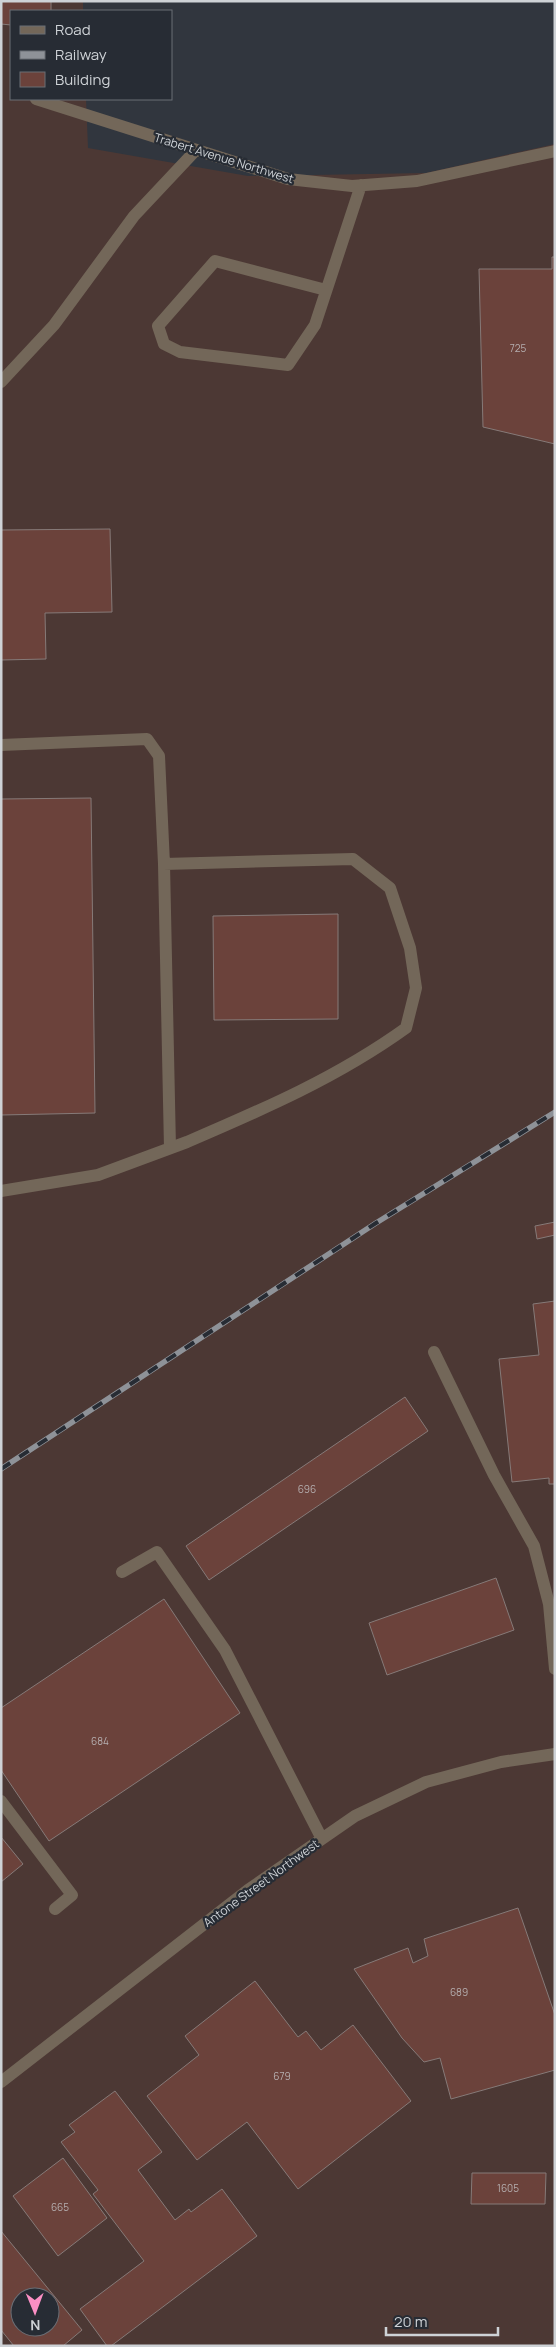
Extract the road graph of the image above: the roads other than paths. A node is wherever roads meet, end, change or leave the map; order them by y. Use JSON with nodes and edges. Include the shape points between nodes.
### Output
{"nodes":[{"id":1,"x":39,"y":100,"type":"edge"},
{"id":2,"x":196,"y":150,"type":"junction"},
{"id":3,"x":555,"y":151,"type":"edge"},
{"id":4,"x":361,"y":185,"type":"junction"},
{"id":5,"x":326,"y":290,"type":"junction"},
{"id":6,"x":1,"y":382,"type":"edge"},
{"id":7,"x":1,"y":745,"type":"edge"},
{"id":8,"x":164,"y":864,"type":"junction"},
{"id":9,"x":170,"y":1148,"type":"junction"},
{"id":10,"x":1,"y":1191,"type":"edge"},
{"id":11,"x":434,"y":1352,"type":"dead end"},
{"id":12,"x":122,"y":1572,"type":"dead end"},
{"id":13,"x":555,"y":1669,"type":"edge"},
{"id":14,"x":555,"y":1754,"type":"edge"},
{"id":15,"x":1,"y":1801,"type":"edge"},
{"id":16,"x":322,"y":1839,"type":"junction"},
{"id":17,"x":55,"y":1910,"type":"dead end"},
{"id":18,"x":1,"y":2082,"type":"edge"}],
"edges":[{"from":1,"to":2,"type":"street","name":"Trabert Avenue Northwest"},
{"from":2,"to":4,"type":"street","name":"Trabert Avenue Northwest","via":[[288,179]]},
{"from":2,"to":6,"type":"street","via":[[134,216],[54,324]]},
{"from":3,"to":4,"type":"street","name":"Trabert Avenue Northwest","via":[[417,181]]},
{"from":4,"to":5,"type":"street"},
{"from":5,"to":5,"type":"street","via":[[315,325],[288,365],[180,352],[164,344],[158,326],[215,261]]},
{"from":7,"to":8,"type":"street","via":[[147,739],[159,756]]},
{"from":8,"to":9,"type":"street"},
{"from":8,"to":9,"type":"street","via":[[353,859],[390,888],[410,948],[416,988],[406,1028],[372,1052],[293,1096]]},
{"from":9,"to":10,"type":"street","via":[[98,1175]]},
{"from":11,"to":13,"type":"street","via":[[494,1476],[534,1546],[549,1604]]},
{"from":12,"to":16,"type":"street","via":[[157,1552],[225,1650]]},
{"from":14,"to":16,"type":"street","name":"Antone Street Northwest","via":[[501,1762],[426,1782],[355,1816]]},
{"from":15,"to":17,"type":"street","via":[[72,1896]]},
{"from":16,"to":18,"type":"street","name":"Antone Street Northwest","via":[[248,1890]]}]}
